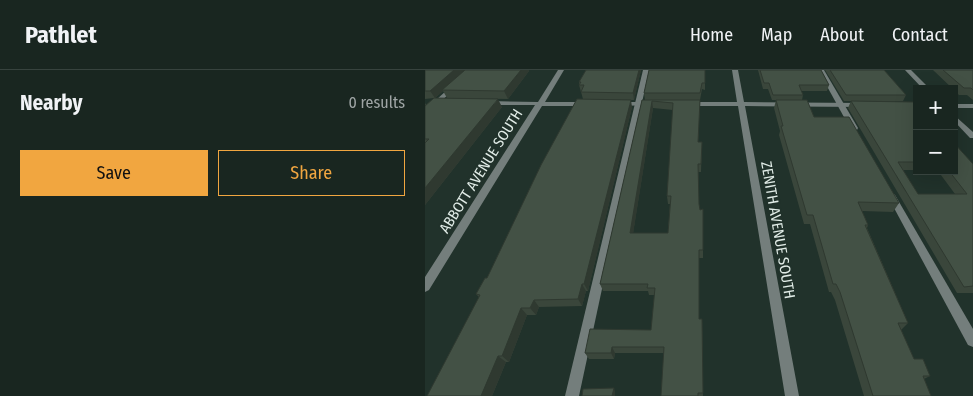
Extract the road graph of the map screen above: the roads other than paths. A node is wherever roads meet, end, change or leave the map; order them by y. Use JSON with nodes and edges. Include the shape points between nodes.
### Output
{"nodes":[{"id":1,"x":472,"y":70,"type":"edge"},
{"id":2,"x":561,"y":70,"type":"edge"},
{"id":3,"x":646,"y":70,"type":"edge"},
{"id":4,"x":735,"y":70,"type":"edge"},
{"id":5,"x":821,"y":70,"type":"edge"},
{"id":6,"x":908,"y":70,"type":"edge"},
{"id":7,"x":923,"y":85,"type":"edge"},
{"id":8,"x":425,"y":102,"type":"edge"},
{"id":9,"x":438,"y":102,"type":"junction"},
{"id":10,"x":447,"y":102,"type":"edge"},
{"id":11,"x":477,"y":103,"type":"edge"},
{"id":12,"x":540,"y":103,"type":"junction"},
{"id":13,"x":600,"y":104,"type":"edge"},
{"id":14,"x":609,"y":104,"type":"edge"},
{"id":15,"x":638,"y":104,"type":"junction"},
{"id":16,"x":665,"y":104,"type":"edge"},
{"id":17,"x":683,"y":104,"type":"edge"},
{"id":18,"x":741,"y":104,"type":"junction"},
{"id":19,"x":841,"y":105,"type":"junction"},
{"id":20,"x":869,"y":105,"type":"edge"},
{"id":21,"x":958,"y":106,"type":"edge"},
{"id":22,"x":973,"y":106,"type":"edge"},
{"id":23,"x":425,"y":114,"type":"edge"},
{"id":24,"x":958,"y":121,"type":"edge"},
{"id":25,"x":973,"y":136,"type":"edge"},
{"id":26,"x":859,"y":138,"type":"edge"},
{"id":27,"x":888,"y":188,"type":"edge"},
{"id":28,"x":425,"y":287,"type":"edge"},
{"id":29,"x":973,"y":341,"type":"edge"},
{"id":30,"x":572,"y":396,"type":"edge"},
{"id":31,"x":792,"y":396,"type":"edge"}],
"edges":[{"from":1,"to":9,"type":"street"},
{"from":2,"to":12,"type":"street","name":"ABBOTT AVENUE SOUTH"},
{"from":3,"to":15,"type":"street"},
{"from":4,"to":18,"type":"street","name":"ZENITH AVENUE SOUTH"},
{"from":5,"to":19,"type":"street"},
{"from":6,"to":7,"type":"street"},
{"from":8,"to":9,"type":"street"},
{"from":9,"to":10,"type":"street"},
{"from":9,"to":23,"type":"street"},
{"from":11,"to":12,"type":"street"},
{"from":12,"to":13,"type":"street"},
{"from":12,"to":28,"type":"street","name":"ABBOTT AVENUE SOUTH"},
{"from":14,"to":15,"type":"street"},
{"from":15,"to":16,"type":"street"},
{"from":15,"to":30,"type":"street"},
{"from":17,"to":18,"type":"street"},
{"from":18,"to":19,"type":"street"},
{"from":18,"to":31,"type":"street","name":"ZENITH AVENUE SOUTH"},
{"from":19,"to":20,"type":"street"},
{"from":19,"to":26,"type":"street"},
{"from":21,"to":22,"type":"street"},
{"from":24,"to":25,"type":"street"},
{"from":27,"to":29,"type":"street"}]}
